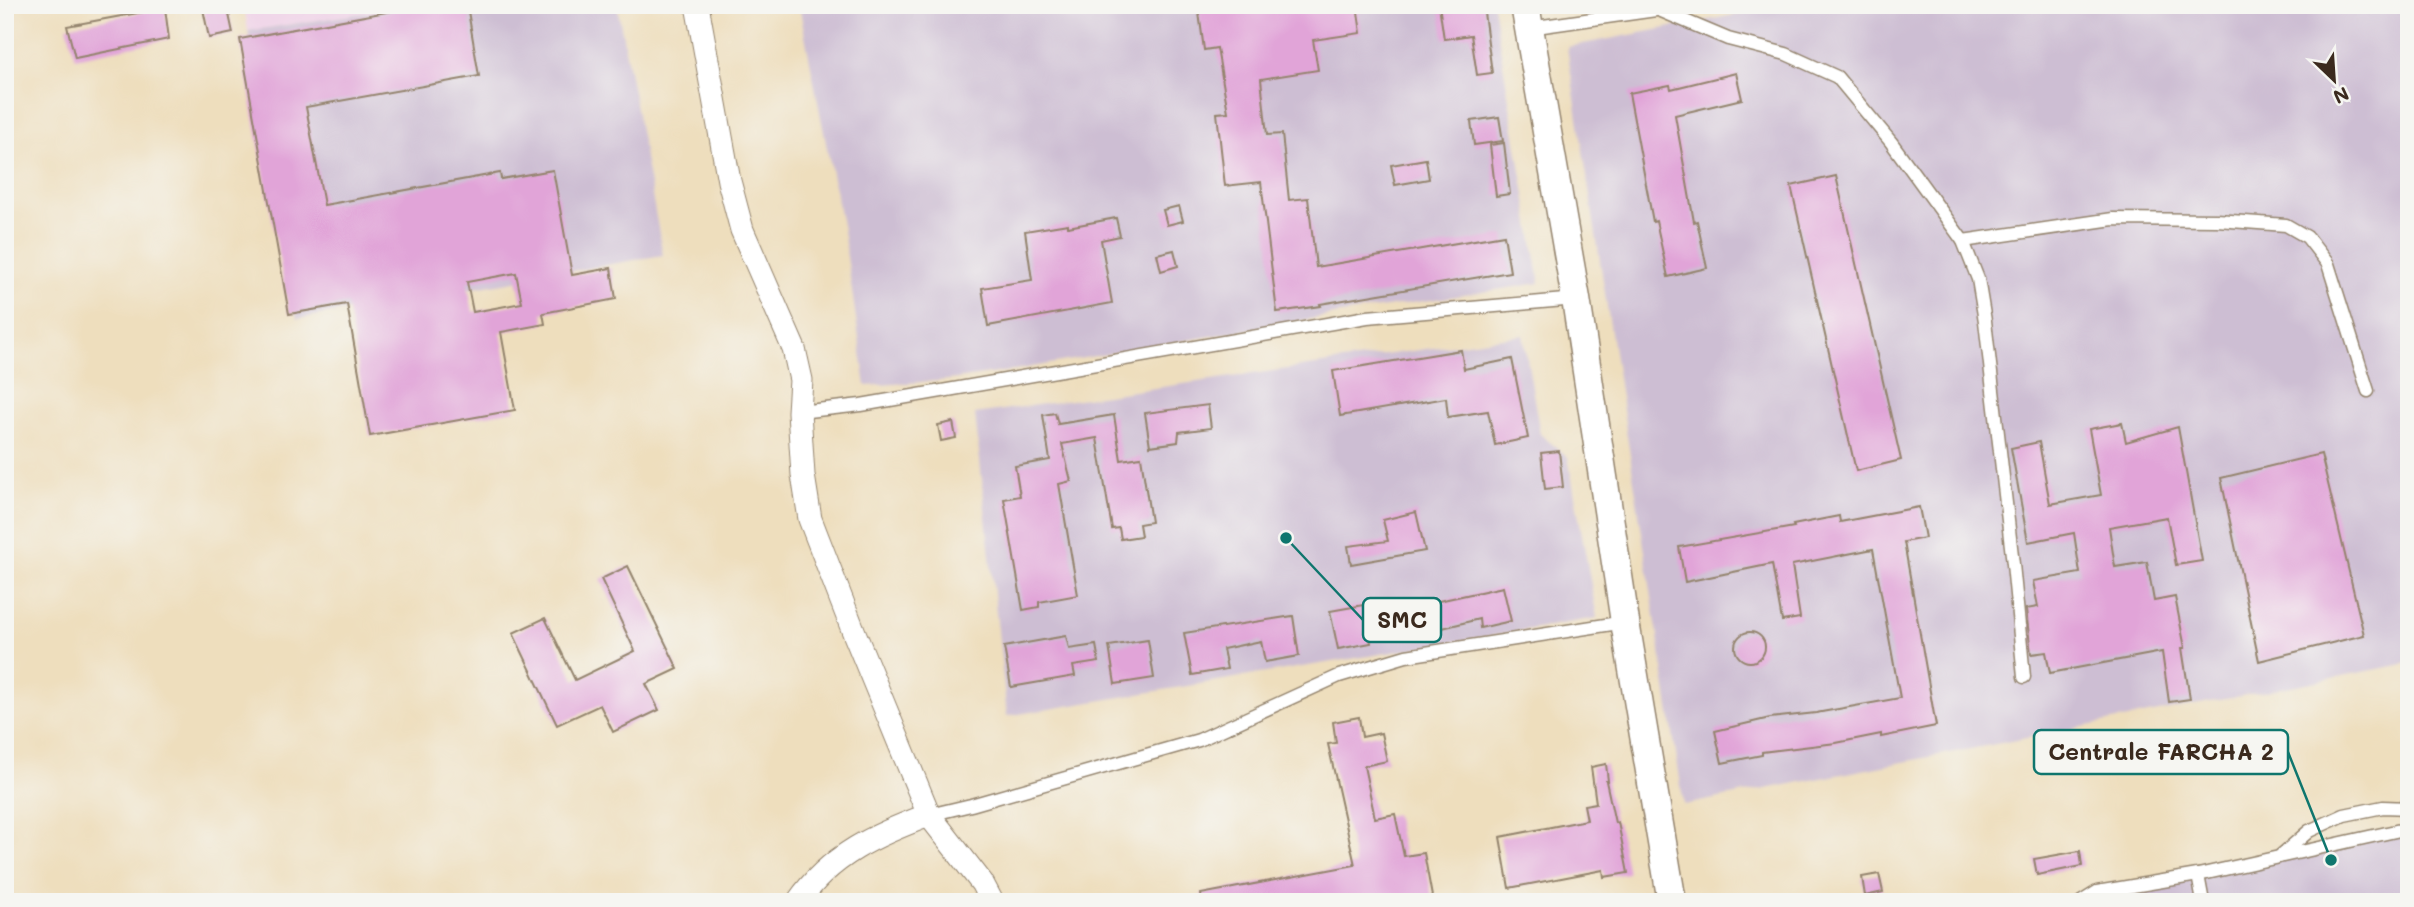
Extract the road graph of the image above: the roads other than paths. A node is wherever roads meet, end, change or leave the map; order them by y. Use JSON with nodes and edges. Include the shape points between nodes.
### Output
{"nodes":[{"id":1,"x":697,"y":5,"type":"edge"},
{"id":2,"x":1691,"y":5,"type":"edge"},
{"id":3,"x":1659,"y":10,"type":"junction"},
{"id":4,"x":1527,"y":17,"type":"edge"},
{"id":5,"x":1964,"y":241,"type":"junction"},
{"id":6,"x":1576,"y":299,"type":"junction"},
{"id":7,"x":2368,"y":391,"type":"dead end"},
{"id":8,"x":799,"y":412,"type":"junction"},
{"id":9,"x":1625,"y":622,"type":"junction"},
{"id":10,"x":2024,"y":677,"type":"dead end"},
{"id":11,"x":2409,"y":808,"type":"edge"},
{"id":12,"x":929,"y":815,"type":"junction"},
{"id":13,"x":2409,"y":828,"type":"edge"},
{"id":14,"x":2279,"y":857,"type":"junction"},
{"id":15,"x":2198,"y":875,"type":"junction"},
{"id":16,"x":798,"y":902,"type":"edge"},
{"id":17,"x":992,"y":902,"type":"edge"},
{"id":18,"x":1672,"y":902,"type":"edge"},
{"id":19,"x":2081,"y":902,"type":"edge"},
{"id":20,"x":2203,"y":902,"type":"edge"}],
"edges":[{"from":1,"to":8,"type":"street","via":[[729,181],[742,230],[794,349],[801,380]]},
{"from":2,"to":3,"type":"lane"},
{"from":3,"to":4,"type":"lane"},
{"from":3,"to":5,"type":"lane","via":[[1728,39],[1786,54],[1837,78]]},
{"from":4,"to":6,"type":"street"},
{"from":5,"to":7,"type":"lane","via":[[2113,219],[2286,225],[2307,237],[2328,264]]},
{"from":5,"to":10,"type":"lane","via":[[1978,279],[1985,321]]},
{"from":6,"to":8,"type":"lane","via":[[1367,317]]},
{"from":6,"to":9,"type":"street"},
{"from":8,"to":12,"type":"street","via":[[810,519]]},
{"from":9,"to":12,"type":"lane","via":[[1406,656],[1339,676],[1199,740]]},
{"from":9,"to":18,"type":"street"},
{"from":11,"to":14,"type":"lane","via":[[2383,807],[2344,815],[2309,831]]},
{"from":12,"to":16,"type":"street","via":[[862,843],[839,858]]},
{"from":12,"to":17,"type":"street"},
{"from":13,"to":14,"type":"lane"},
{"from":14,"to":15,"type":"lane"},
{"from":15,"to":19,"type":"lane","via":[[2097,892]]},
{"from":15,"to":20,"type":"lane"}]}
